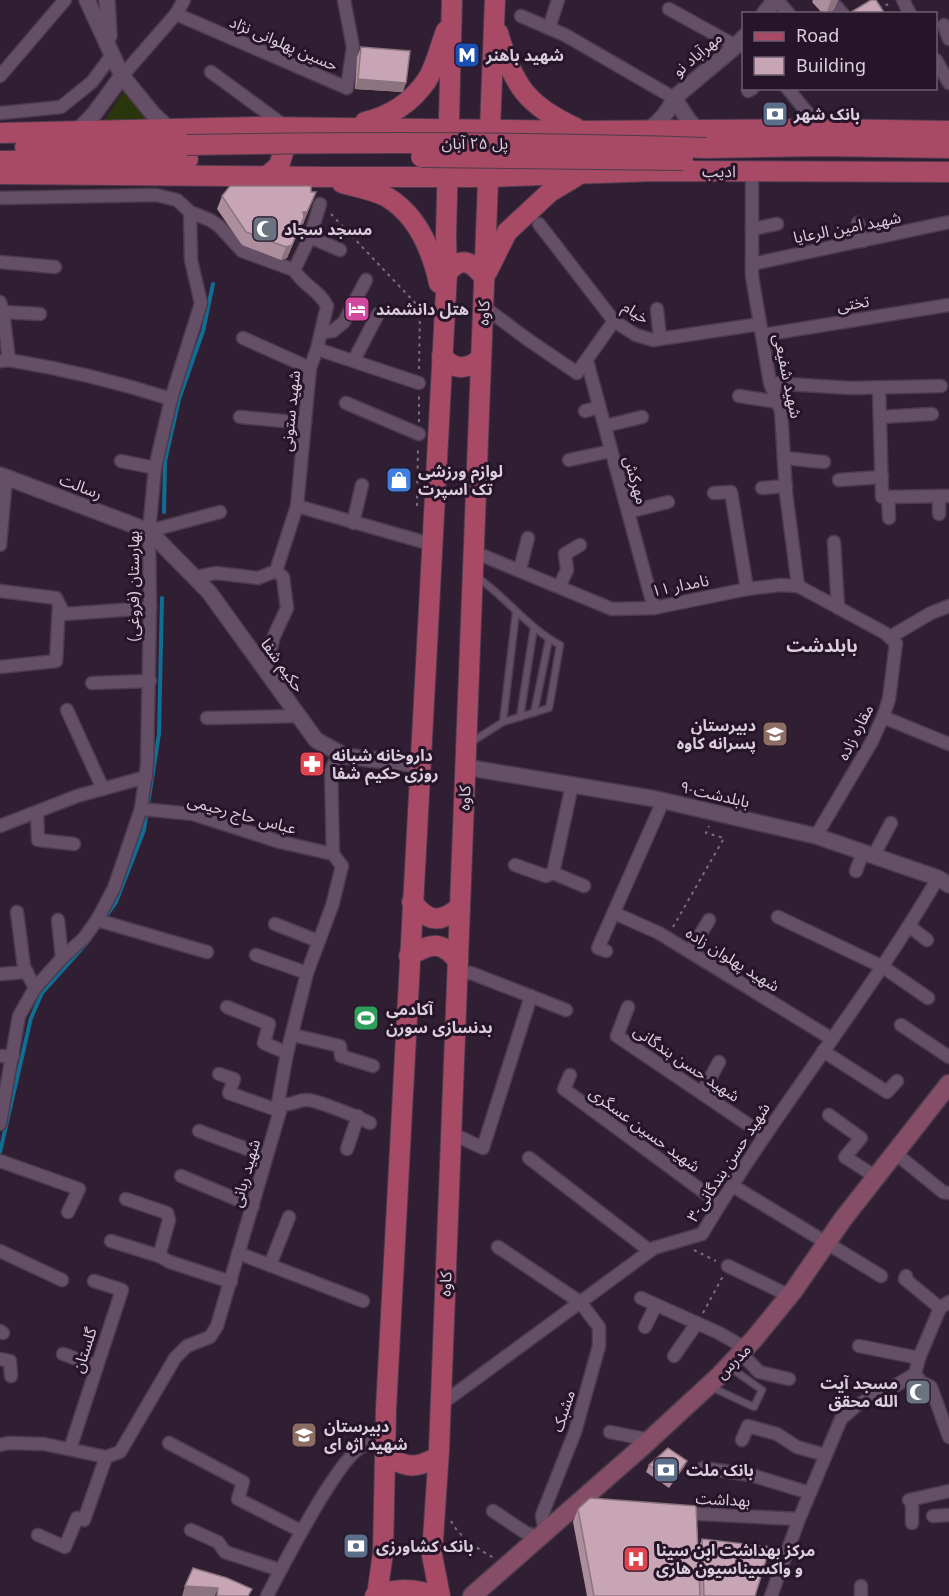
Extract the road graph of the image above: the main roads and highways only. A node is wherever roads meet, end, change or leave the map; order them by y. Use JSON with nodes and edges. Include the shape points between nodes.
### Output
{"nodes":[{"id":1,"x":452,"y":9,"type":"edge"},
{"id":2,"x":495,"y":9,"type":"edge"},
{"id":3,"x":258,"y":127,"type":"junction"},
{"id":4,"x":342,"y":128,"type":"junction"},
{"id":5,"x":449,"y":128,"type":"junction"},
{"id":6,"x":490,"y":130,"type":"junction"},
{"id":7,"x":648,"y":130,"type":"junction"},
{"id":8,"x":581,"y":131,"type":"junction"},
{"id":9,"x":949,"y":132,"type":"edge"},
{"id":10,"x":0,"y":133,"type":"edge"},
{"id":11,"x":0,"y":148,"type":"edge"},
{"id":12,"x":949,"y":148,"type":"edge"},
{"id":13,"x":705,"y":160,"type":"joint"},
{"id":14,"x":0,"y":161,"type":"edge"},
{"id":15,"x":949,"y":162,"type":"edge"},
{"id":16,"x":656,"y":171,"type":"junction"},
{"id":17,"x":949,"y":172,"type":"edge"},
{"id":18,"x":0,"y":174,"type":"edge"},
{"id":19,"x":582,"y":174,"type":"junction"},
{"id":20,"x":268,"y":175,"type":"junction"},
{"id":21,"x":447,"y":176,"type":"junction"},
{"id":22,"x":325,"y":177,"type":"junction"},
{"id":23,"x":489,"y":177,"type":"junction"},
{"id":24,"x":447,"y":273,"type":"junction"},
{"id":25,"x":484,"y":277,"type":"junction"},
{"id":26,"x":445,"y":310,"type":"junction"},
{"id":27,"x":442,"y":356,"type":"junction"},
{"id":28,"x":481,"y":357,"type":"junction"},
{"id":29,"x":412,"y":902,"type":"junction"},
{"id":30,"x":460,"y":907,"type":"junction"},
{"id":31,"x":409,"y":956,"type":"junction"},
{"id":32,"x":457,"y":968,"type":"junction"},
{"id":33,"x":949,"y":1084,"type":"edge"},
{"id":34,"x":385,"y":1449,"type":"junction"},
{"id":35,"x":438,"y":1457,"type":"junction"},
{"id":36,"x":490,"y":1588,"type":"edge"},
{"id":37,"x":376,"y":1595,"type":"edge"},
{"id":38,"x":435,"y":1596,"type":"edge"},
{"id":39,"x":440,"y":1596,"type":"edge"},
{"id":40,"x":472,"y":1596,"type":"edge"}],
"edges":[{"from":1,"to":4,"type":"main road","via":[[427,79],[407,102],[384,117]]},
{"from":1,"to":5,"type":"main road"},
{"from":2,"to":6,"type":"main road","name":"کاوه"},
{"from":2,"to":8,"type":"main road","via":[[504,50],[521,90],[542,110]]},
{"from":3,"to":4,"type":"main road"},
{"from":3,"to":10,"type":"main road"},
{"from":3,"to":20,"type":"main road","via":[[277,141],[283,153],[279,166]]},
{"from":4,"to":5,"type":"main road"},
{"from":5,"to":6,"type":"main road"},
{"from":5,"to":21,"type":"main road"},
{"from":6,"to":8,"type":"main road"},
{"from":6,"to":23,"type":"main road","name":"کاوه"},
{"from":7,"to":8,"type":"main road"},
{"from":7,"to":9,"type":"main road"},
{"from":7,"to":16,"type":"main road","via":[[632,148],[642,167]]},
{"from":11,"to":12,"type":"main road","name":"پل ۲۵ آبان","bridge":true,"via":[[328,143]]},
{"from":13,"to":14,"type":"main road","name":"پل ۲۵ آبان","bridge":true,"via":[[327,156]]},
{"from":13,"to":15,"type":"main road","name":"ادیب"},
{"from":16,"to":17,"type":"main road","name":"ادیب"},
{"from":16,"to":19,"type":"main road","name":"ادیب"},
{"from":18,"to":20,"type":"main road"},
{"from":19,"to":23,"type":"main road","name":"ادیب"},
{"from":19,"to":25,"type":"main road","via":[[550,192],[507,232]]},
{"from":20,"to":22,"type":"main road"},
{"from":21,"to":22,"type":"main road"},
{"from":21,"to":23,"type":"main road","name":"ادیب"},
{"from":21,"to":24,"type":"main road"},
{"from":22,"to":26,"type":"main road","via":[[386,197],[409,215],[434,260]]},
{"from":23,"to":25,"type":"main road","name":"کاوه"},
{"from":24,"to":25,"type":"main road","via":[[461,262],[474,264]]},
{"from":24,"to":26,"type":"main road"},
{"from":25,"to":28,"type":"main road","name":"کاوه"},
{"from":26,"to":27,"type":"main road"},
{"from":27,"to":28,"type":"main road","via":[[461,368]]},
{"from":27,"to":29,"type":"main road"},
{"from":28,"to":30,"type":"main road","name":"کاوه"},
{"from":29,"to":30,"type":"main road","via":[[423,915],[435,918],[449,917]]},
{"from":29,"to":31,"type":"main road"},
{"from":30,"to":32,"type":"main road","name":"کاوه"},
{"from":31,"to":32,"type":"main road","via":[[423,948],[442,947],[450,951]]},
{"from":31,"to":34,"type":"main road"},
{"from":32,"to":35,"type":"main road","name":"کاوه"},
{"from":33,"to":36,"type":"main road","name":"مدرس","via":[[790,1296],[738,1356],[650,1440],[507,1565]]},
{"from":34,"to":35,"type":"main road","via":[[403,1466],[421,1466]]},
{"from":34,"to":37,"type":"main road","via":[[383,1553]]},
{"from":35,"to":39,"type":"main road","name":"کاوه","via":[[432,1555]]},
{"from":36,"to":40,"type":"main road","name":"مدرس"},
{"from":37,"to":38,"type":"main road","via":[[399,1589]]}]}
